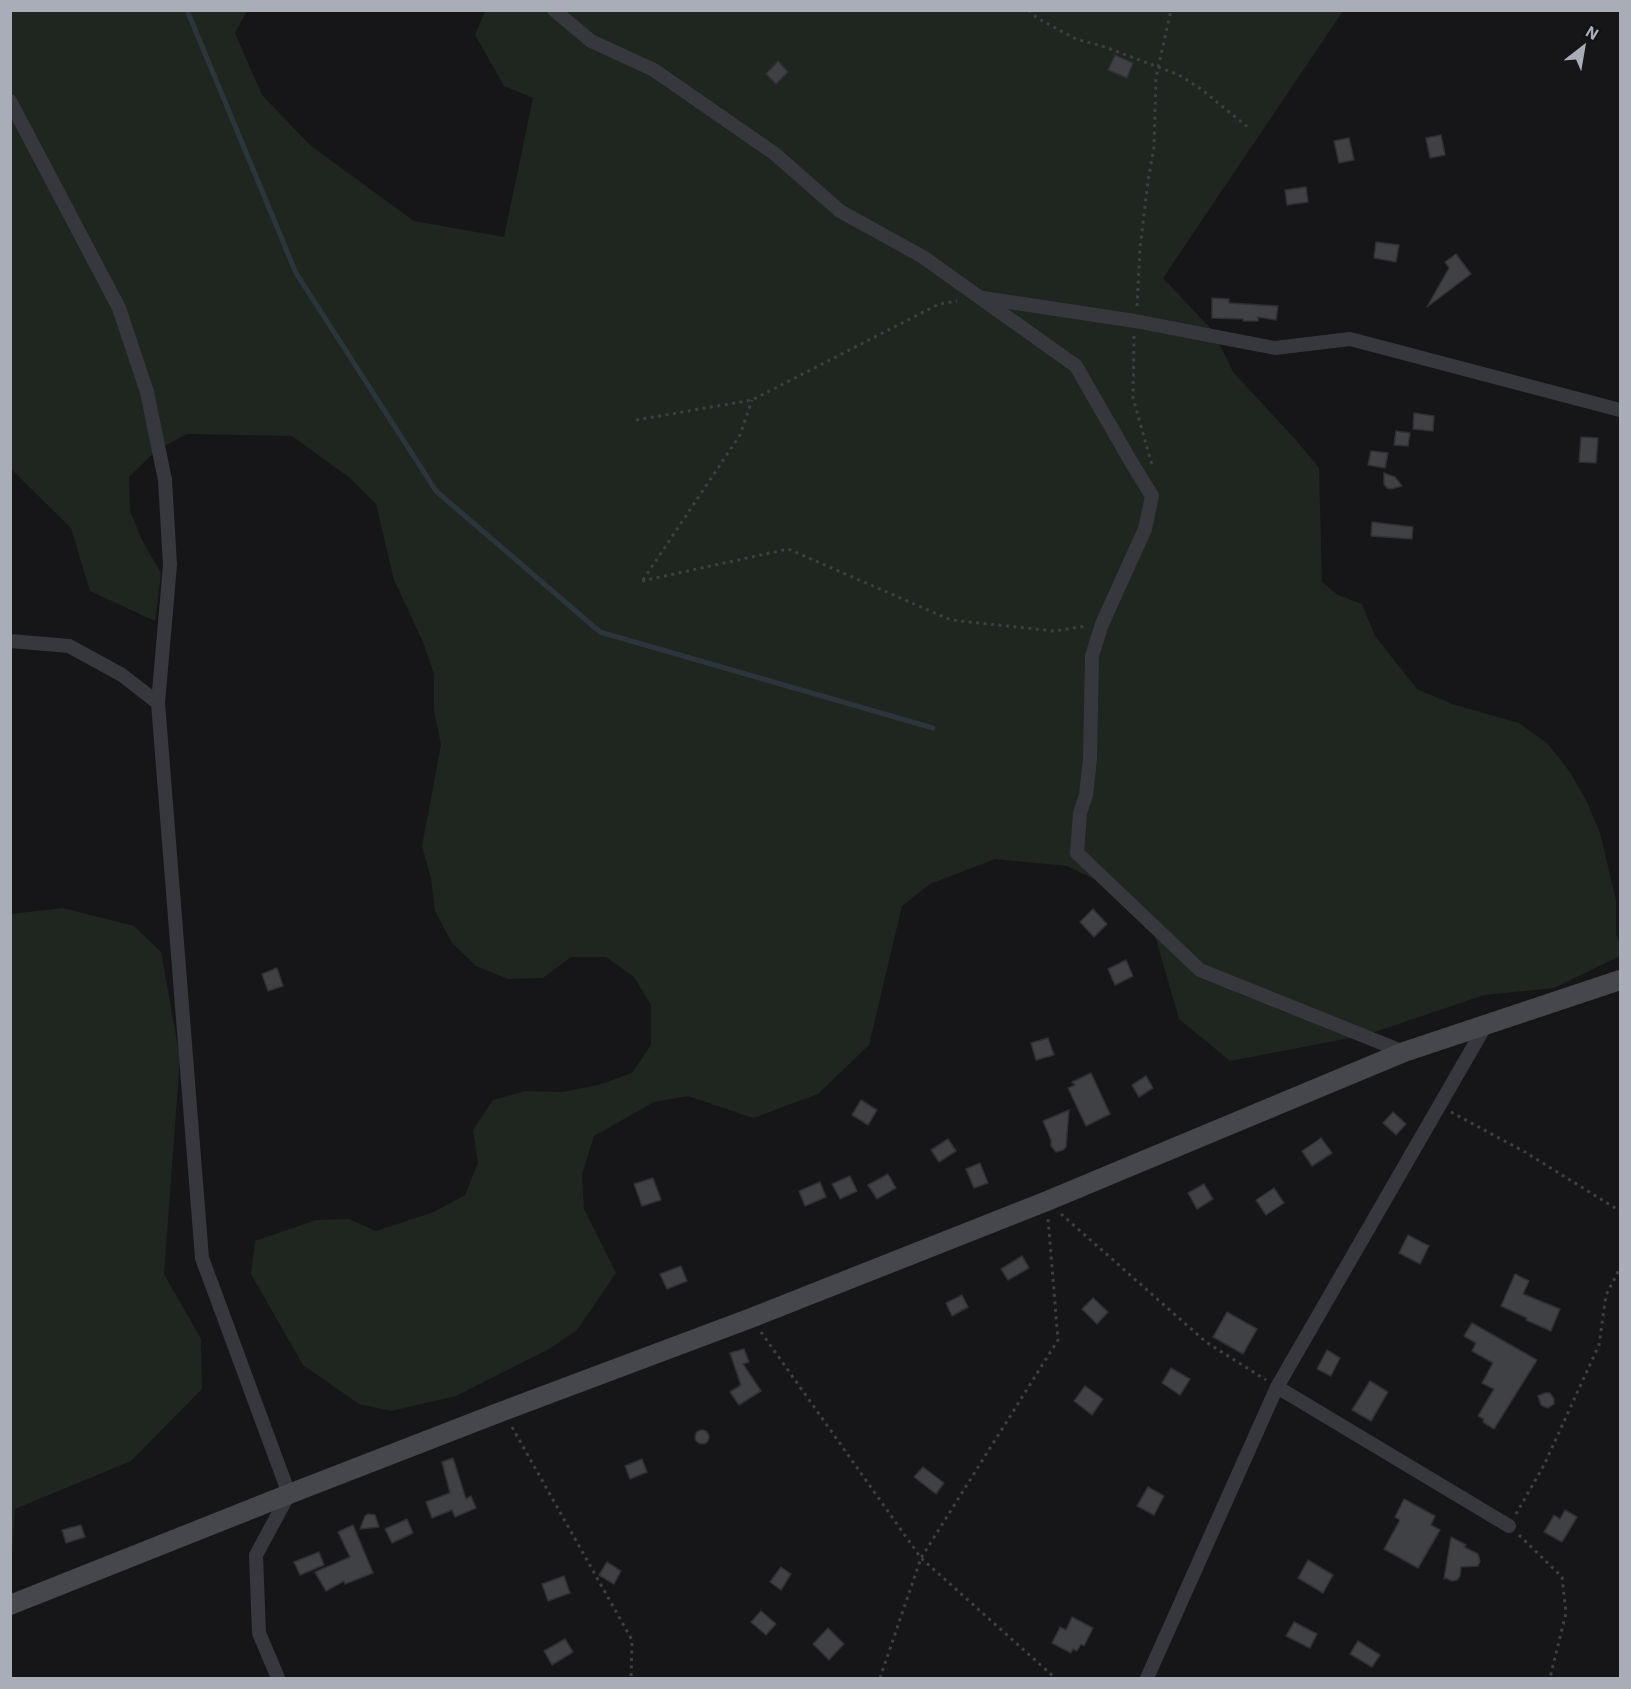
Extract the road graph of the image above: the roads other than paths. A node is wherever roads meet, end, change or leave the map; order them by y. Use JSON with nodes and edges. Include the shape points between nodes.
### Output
{"nodes":[{"id":1,"x":554,"y":10,"type":"edge"},
{"id":2,"x":10,"y":101,"type":"edge"},
{"id":3,"x":979,"y":297,"type":"junction"},
{"id":4,"x":1620,"y":410,"type":"edge"},
{"id":5,"x":10,"y":641,"type":"edge"},
{"id":6,"x":158,"y":703,"type":"junction"},
{"id":7,"x":1620,"y":980,"type":"edge"},
{"id":8,"x":1486,"y":1023,"type":"junction"},
{"id":9,"x":1404,"y":1052,"type":"junction"},
{"id":10,"x":1277,"y":1387,"type":"junction"},
{"id":11,"x":289,"y":1494,"type":"junction"},
{"id":12,"x":1509,"y":1526,"type":"road end"},
{"id":13,"x":10,"y":1605,"type":"edge"},
{"id":14,"x":278,"y":1678,"type":"edge"},
{"id":15,"x":1147,"y":1678,"type":"edge"}],
"edges":[{"from":1,"to":3,"type":"street","via":[[591,41],[654,70],[775,154],[840,211],[923,257]]},
{"from":2,"to":6,"type":"street","via":[[119,308],[147,392],[165,480],[170,565]]},
{"from":3,"to":4,"type":"street","via":[[1275,348],[1350,339]]},
{"from":3,"to":9,"type":"street","via":[[1076,366],[1152,496],[1145,529],[1102,624],[1092,656],[1090,759],[1077,853],[1200,970]]},
{"from":5,"to":6,"type":"street","via":[[69,646],[122,675]]},
{"from":6,"to":11,"type":"street","via":[[202,1258]]},
{"from":7,"to":8,"type":"street"},
{"from":8,"to":9,"type":"street"},
{"from":8,"to":10,"type":"street"},
{"from":9,"to":11,"type":"street","via":[[1047,1201]]},
{"from":10,"to":12,"type":"street"},
{"from":10,"to":15,"type":"street"},
{"from":11,"to":13,"type":"street"},
{"from":11,"to":14,"type":"street","via":[[256,1555],[259,1633]]}]}
